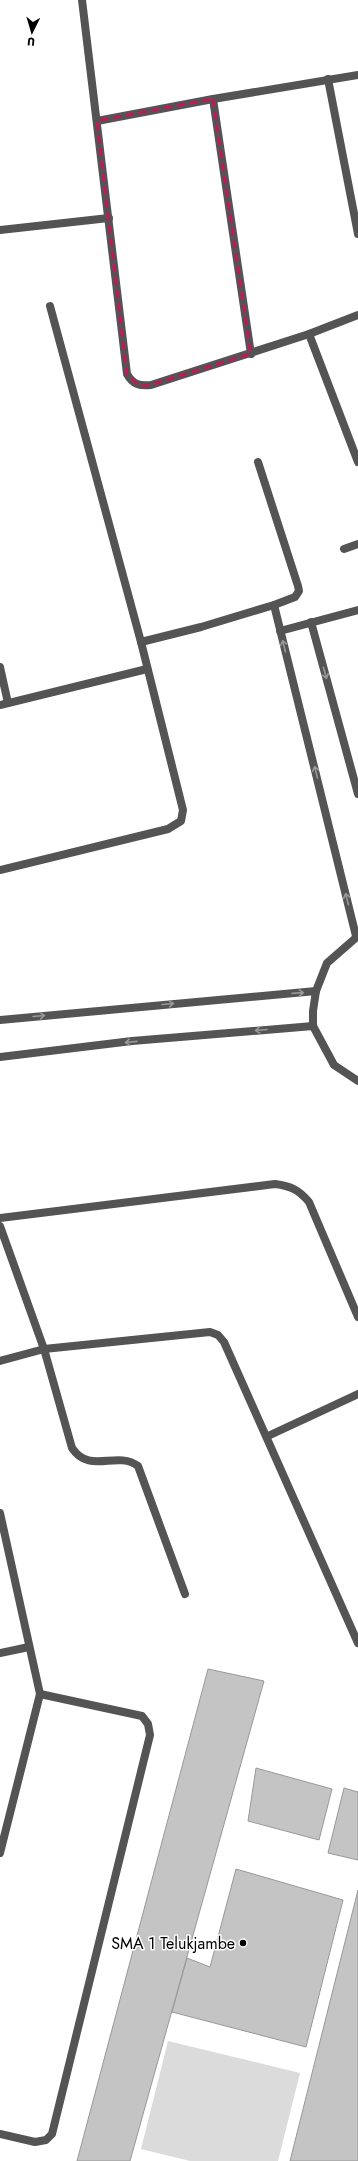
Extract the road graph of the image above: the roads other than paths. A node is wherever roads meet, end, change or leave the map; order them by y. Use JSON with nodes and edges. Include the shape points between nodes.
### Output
{"nodes":[{"id":1,"x":82,"y":0,"type":"edge"},
{"id":2,"x":358,"y":75,"type":"edge"},
{"id":3,"x":328,"y":79,"type":"junction"},
{"id":4,"x":213,"y":99,"type":"junction"},
{"id":5,"x":97,"y":121,"type":"junction"},
{"id":6,"x":110,"y":218,"type":"junction"},
{"id":7,"x":0,"y":230,"type":"edge"},
{"id":8,"x":358,"y":234,"type":"edge"},
{"id":9,"x":50,"y":306,"type":"dead end"},
{"id":10,"x":358,"y":315,"type":"edge"},
{"id":11,"x":309,"y":334,"type":"junction"},
{"id":12,"x":250,"y":354,"type":"junction"},
{"id":13,"x":258,"y":462,"type":"dead end"},
{"id":14,"x":358,"y":462,"type":"edge"},
{"id":15,"x":358,"y":544,"type":"edge"},
{"id":16,"x":344,"y":549,"type":"dead end"},
{"id":17,"x":274,"y":605,"type":"junction"},
{"id":18,"x":358,"y":610,"type":"edge"},
{"id":19,"x":312,"y":622,"type":"junction"},
{"id":20,"x":280,"y":631,"type":"junction"},
{"id":21,"x":141,"y":642,"type":"junction"},
{"id":22,"x":0,"y":667,"type":"edge"},
{"id":23,"x":148,"y":669,"type":"junction"},
{"id":24,"x":8,"y":703,"type":"junction"},
{"id":25,"x":0,"y":705,"type":"edge"},
{"id":26,"x":358,"y":794,"type":"edge"},
{"id":27,"x":0,"y":870,"type":"edge"},
{"id":28,"x":357,"y":936,"type":"edge"},
{"id":29,"x":316,"y":992,"type":"junction"},
{"id":30,"x":0,"y":1020,"type":"edge"},
{"id":31,"x":313,"y":1026,"type":"junction"},
{"id":32,"x":0,"y":1057,"type":"edge"},
{"id":33,"x":358,"y":1081,"type":"edge"},
{"id":34,"x":0,"y":1218,"type":"edge"},
{"id":35,"x":0,"y":1226,"type":"edge"},
{"id":36,"x":358,"y":1317,"type":"edge"},
{"id":37,"x":44,"y":1349,"type":"junction"},
{"id":38,"x":0,"y":1361,"type":"edge"},
{"id":39,"x":358,"y":1394,"type":"edge"},
{"id":40,"x":268,"y":1436,"type":"junction"},
{"id":41,"x":0,"y":1513,"type":"edge"},
{"id":42,"x":185,"y":1594,"type":"dead end"},
{"id":43,"x":358,"y":1643,"type":"edge"},
{"id":44,"x":29,"y":1647,"type":"junction"},
{"id":45,"x":0,"y":1653,"type":"edge"},
{"id":46,"x":40,"y":1694,"type":"junction"},
{"id":47,"x":0,"y":1853,"type":"edge"},
{"id":48,"x":0,"y":2134,"type":"edge"}],
"edges":[{"from":1,"to":5,"type":"street"},
{"from":2,"to":3,"type":"street"},
{"from":3,"to":4,"type":"street"},
{"from":3,"to":8,"type":"street"},
{"from":4,"to":5,"type":"street"},
{"from":4,"to":12,"type":"street"},
{"from":5,"to":6,"type":"street"},
{"from":6,"to":7,"type":"street"},
{"from":6,"to":12,"type":"street","via":[[127,374],[131,381],[140,386],[152,385]]},
{"from":9,"to":21,"type":"street"},
{"from":10,"to":11,"type":"street"},
{"from":11,"to":12,"type":"street"},
{"from":11,"to":14,"type":"street"},
{"from":13,"to":17,"type":"street","via":[[299,592],[295,597]]},
{"from":15,"to":16,"type":"street"},
{"from":17,"to":20,"type":"street"},
{"from":17,"to":21,"type":"street"},
{"from":18,"to":19,"type":"street"},
{"from":19,"to":20,"type":"street"},
{"from":19,"to":26,"type":"street","one_way":true},
{"from":28,"to":20,"type":"street","one_way":true},
{"from":21,"to":23,"type":"street"},
{"from":22,"to":24,"type":"street"},
{"from":23,"to":24,"type":"street"},
{"from":23,"to":27,"type":"street","via":[[182,804],[181,821],[168,829]]},
{"from":24,"to":25,"type":"street"},
{"from":28,"to":29,"type":"street","via":[[327,963]]},
{"from":30,"to":29,"type":"street","one_way":true},
{"from":29,"to":31,"type":"street"},
{"from":31,"to":32,"type":"street","one_way":true,"via":[[132,1041]]},
{"from":31,"to":33,"type":"street","via":[[334,1064]]},
{"from":34,"to":36,"type":"street","via":[[275,1184],[288,1186],[301,1192],[309,1202]]},
{"from":35,"to":37,"type":"street"},
{"from":37,"to":38,"type":"street"},
{"from":37,"to":40,"type":"street","via":[[210,1332],[218,1335],[224,1342]]},
{"from":37,"to":42,"type":"street","via":[[72,1448],[86,1461],[125,1461],[138,1466]]},
{"from":39,"to":40,"type":"street"},
{"from":40,"to":43,"type":"street"},
{"from":41,"to":44,"type":"street"},
{"from":44,"to":45,"type":"street"},
{"from":44,"to":46,"type":"street"},
{"from":46,"to":47,"type":"street"},
{"from":46,"to":48,"type":"street","via":[[142,1716],[148,1724],[150,1735],[52,2134],[46,2140],[35,2142]]}]}
